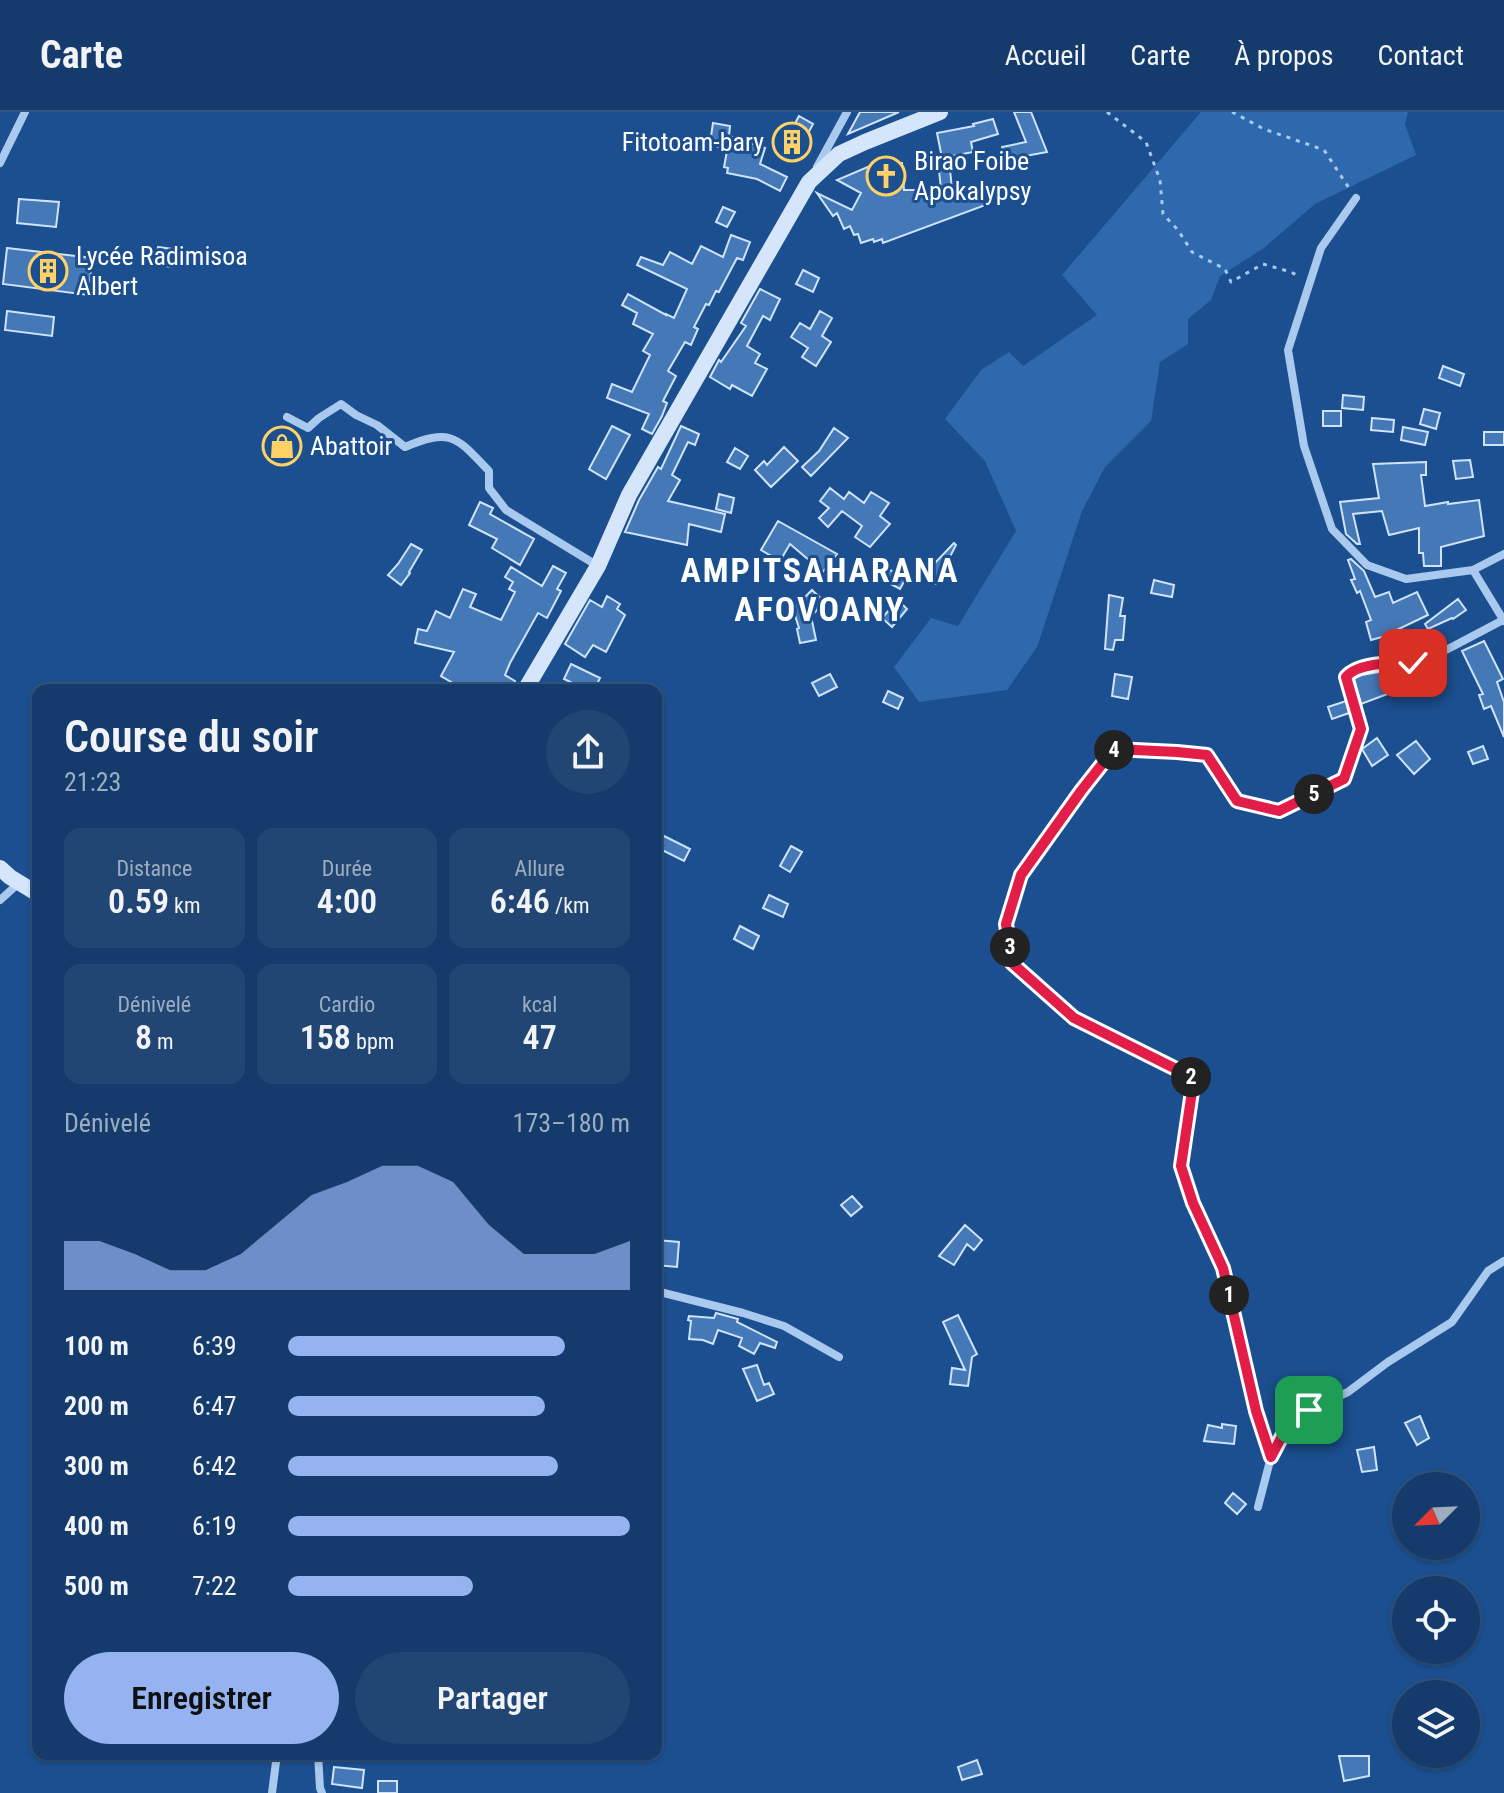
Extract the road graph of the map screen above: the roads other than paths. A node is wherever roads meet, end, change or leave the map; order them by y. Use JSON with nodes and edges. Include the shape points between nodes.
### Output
{"nodes":[{"id":1,"x":25,"y":112,"type":"edge"},
{"id":2,"x":847,"y":112,"type":"edge"},
{"id":3,"x":940,"y":112,"type":"edge"},
{"id":4,"x":0,"y":163,"type":"edge"},
{"id":5,"x":809,"y":182,"type":"junction"},
{"id":6,"x":1356,"y":198,"type":"road end"},
{"id":7,"x":287,"y":417,"type":"dead end"},
{"id":8,"x":1504,"y":554,"type":"edge"},
{"id":9,"x":598,"y":566,"type":"junction"},
{"id":10,"x":1473,"y":570,"type":"junction"},
{"id":11,"x":1504,"y":621,"type":"edge"},
{"id":12,"x":529,"y":684,"type":"edge"},
{"id":13,"x":0,"y":868,"type":"edge"},
{"id":14,"x":20,"y":883,"type":"junction"},
{"id":15,"x":32,"y":890,"type":"edge"},
{"id":16,"x":0,"y":900,"type":"edge"},
{"id":17,"x":1504,"y":1261,"type":"edge"},
{"id":18,"x":662,"y":1293,"type":"edge"},
{"id":19,"x":839,"y":1357,"type":"dead end"},
{"id":20,"x":1271,"y":1457,"type":"junction"},
{"id":21,"x":1258,"y":1507,"type":"dead end"},
{"id":22,"x":276,"y":1760,"type":"edge"},
{"id":23,"x":318,"y":1760,"type":"edge"},
{"id":24,"x":272,"y":1793,"type":"edge"},
{"id":25,"x":322,"y":1793,"type":"edge"}],
"edges":[{"from":1,"to":4,"type":"street"},
{"from":2,"to":5,"type":"street"},
{"from":3,"to":5,"type":"main road","via":[[839,154]]},
{"from":5,"to":9,"type":"main road","via":[[629,495]]},
{"from":6,"to":10,"type":"street","via":[[1321,248],[1288,350],[1304,446],[1332,529],[1367,565],[1406,579]]},
{"from":7,"to":9,"type":"street","via":[[308,428],[341,404],[405,447],[439,435],[460,441],[489,471],[489,488],[506,510]]},
{"from":8,"to":10,"type":"street"},
{"from":9,"to":12,"type":"main road"},
{"from":10,"to":11,"type":"street"},
{"from":11,"to":20,"type":"street","via":[[1413,663],[1353,670],[1346,677],[1361,729],[1344,779],[1279,811],[1237,801],[1207,755],[1114,749],[1021,875],[1006,924],[1012,963],[1074,1018],[1194,1078],[1181,1166],[1223,1268]]},
{"from":13,"to":14,"type":"main road"},
{"from":14,"to":15,"type":"main road"},
{"from":14,"to":16,"type":"street"},
{"from":17,"to":20,"type":"street","via":[[1488,1271],[1452,1322],[1348,1392],[1289,1423]]},
{"from":18,"to":19,"type":"street","via":[[784,1326]]},
{"from":20,"to":21,"type":"street"},
{"from":22,"to":24,"type":"street"},
{"from":23,"to":25,"type":"street"}]}
